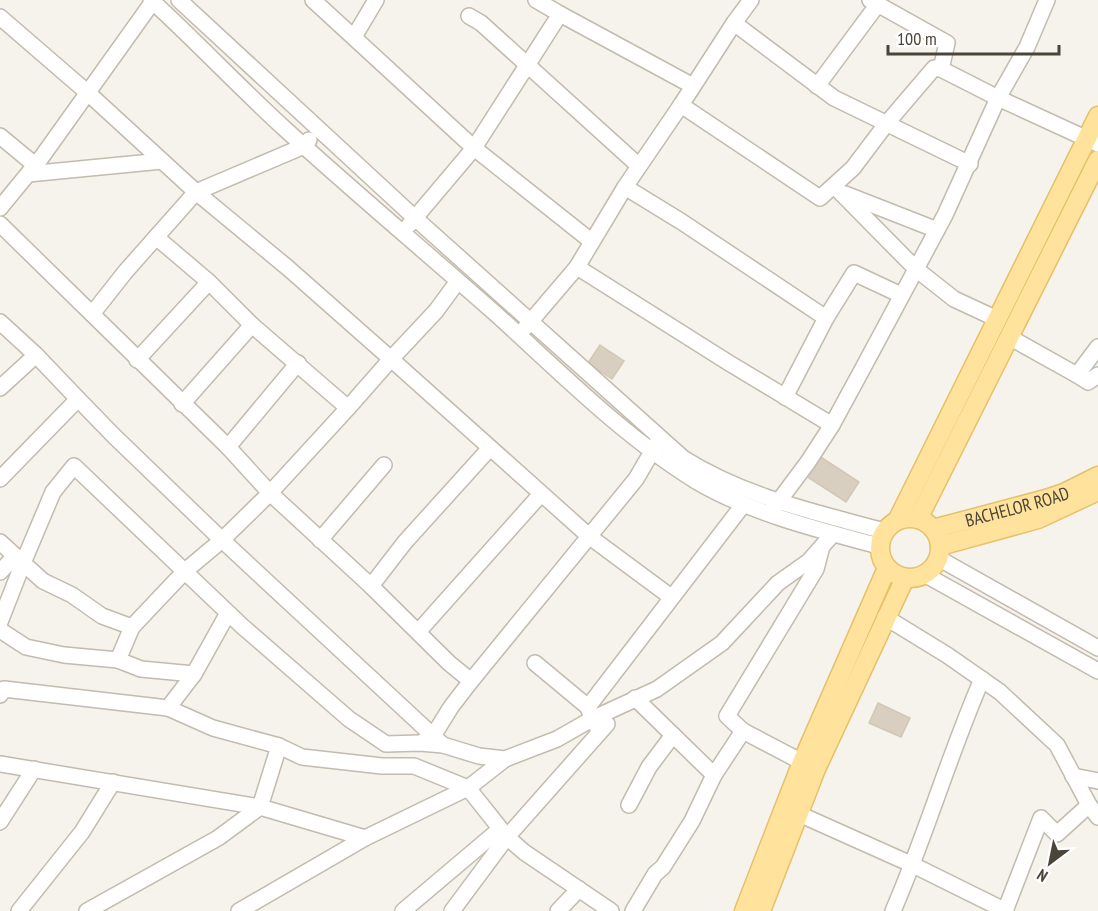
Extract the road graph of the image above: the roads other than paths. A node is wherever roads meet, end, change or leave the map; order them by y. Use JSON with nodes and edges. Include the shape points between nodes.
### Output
{"nodes":[{"id":1,"x":179,"y":0,"type":"edge"},
{"id":2,"x":313,"y":0,"type":"edge"},
{"id":3,"x":376,"y":0,"type":"edge"},
{"id":4,"x":536,"y":0,"type":"edge"},
{"id":5,"x":751,"y":0,"type":"edge"},
{"id":6,"x":1047,"y":0,"type":"edge"},
{"id":7,"x":153,"y":1,"type":"edge"},
{"id":8,"x":874,"y":2,"type":"edge"},
{"id":9,"x":560,"y":14,"type":"junction"},
{"id":10,"x":469,"y":16,"type":"dead end"},
{"id":11,"x":0,"y":17,"type":"edge"},
{"id":12,"x":734,"y":23,"type":"junction"},
{"id":13,"x":354,"y":37,"type":"junction"},
{"id":14,"x":528,"y":66,"type":"junction"},
{"id":15,"x":941,"y":69,"type":"junction"},
{"id":16,"x":693,"y":86,"type":"junction"},
{"id":17,"x":817,"y":86,"type":"junction"},
{"id":18,"x":88,"y":93,"type":"junction"},
{"id":19,"x":998,"y":98,"type":"junction"},
{"id":20,"x":681,"y":105,"type":"junction"},
{"id":21,"x":1098,"y":116,"type":"edge"},
{"id":22,"x":887,"y":123,"type":"junction"},
{"id":23,"x":319,"y":129,"type":"junction"},
{"id":24,"x":0,"y":136,"type":"edge"},
{"id":25,"x":1092,"y":142,"type":"edge"},
{"id":26,"x":304,"y":146,"type":"junction"},
{"id":27,"x":474,"y":148,"type":"junction"},
{"id":28,"x":1098,"y":160,"type":"edge"},
{"id":29,"x":162,"y":161,"type":"junction"},
{"id":30,"x":970,"y":164,"type":"junction"},
{"id":31,"x":639,"y":166,"type":"junction"},
{"id":32,"x":32,"y":170,"type":"junction"},
{"id":33,"x":625,"y":187,"type":"junction"},
{"id":34,"x":836,"y":189,"type":"junction"},
{"id":35,"x":196,"y":192,"type":"junction"},
{"id":36,"x":0,"y":208,"type":"edge"},
{"id":37,"x":415,"y":218,"type":"junction"},
{"id":38,"x":0,"y":224,"type":"edge"},
{"id":39,"x":937,"y":230,"type":"junction"},
{"id":40,"x":403,"y":232,"type":"junction"},
{"id":41,"x":156,"y":237,"type":"junction"},
{"id":42,"x":591,"y":241,"type":"junction"},
{"id":43,"x":577,"y":267,"type":"junction"},
{"id":44,"x":916,"y":269,"type":"junction"},
{"id":45,"x":458,"y":281,"type":"junction"},
{"id":46,"x":209,"y":282,"type":"junction"},
{"id":47,"x":901,"y":295,"type":"junction"},
{"id":48,"x":92,"y":314,"type":"junction"},
{"id":49,"x":826,"y":318,"type":"junction"},
{"id":50,"x":997,"y":320,"type":"junction"},
{"id":51,"x":531,"y":321,"type":"junction"},
{"id":52,"x":0,"y":322,"type":"edge"},
{"id":53,"x":252,"y":325,"type":"junction"},
{"id":54,"x":519,"y":335,"type":"junction"},
{"id":55,"x":1009,"y":337,"type":"junction"},
{"id":56,"x":1098,"y":346,"type":"edge"},
{"id":57,"x":36,"y":355,"type":"junction"},
{"id":58,"x":391,"y":359,"type":"junction"},
{"id":59,"x":137,"y":360,"type":"junction"},
{"id":60,"x":298,"y":363,"type":"junction"},
{"id":61,"x":1077,"y":375,"type":"junction"},
{"id":62,"x":1098,"y":375,"type":"edge"},
{"id":63,"x":0,"y":388,"type":"edge"},
{"id":64,"x":785,"y":397,"type":"junction"},
{"id":65,"x":78,"y":399,"type":"junction"},
{"id":66,"x":182,"y":404,"type":"junction"},
{"id":67,"x":348,"y":408,"type":"junction"},
{"id":68,"x":832,"y":425,"type":"junction"},
{"id":69,"x":660,"y":438,"type":"junction"},
{"id":70,"x":228,"y":447,"type":"junction"},
{"id":71,"x":490,"y":448,"type":"junction"},
{"id":72,"x":652,"y":451,"type":"junction"},
{"id":73,"x":384,"y":465,"type":"dead end"},
{"id":74,"x":1098,"y":476,"type":"edge"},
{"id":75,"x":0,"y":479,"type":"edge"},
{"id":76,"x":1098,"y":491,"type":"edge"},
{"id":77,"x":270,"y":493,"type":"junction"},
{"id":78,"x":541,"y":494,"type":"junction"},
{"id":79,"x":742,"y":505,"type":"junction"},
{"id":80,"x":773,"y":508,"type":"junction"},
{"id":81,"x":898,"y":519,"type":"junction"},
{"id":82,"x":590,"y":537,"type":"junction"},
{"id":83,"x":933,"y":538,"type":"junction"},
{"id":84,"x":828,"y":539,"type":"junction"},
{"id":85,"x":882,"y":539,"type":"junction"},
{"id":86,"x":222,"y":540,"type":"junction"},
{"id":87,"x":320,"y":540,"type":"junction"},
{"id":88,"x":0,"y":542,"type":"edge"},
{"id":89,"x":19,"y":559,"type":"junction"},
{"id":90,"x":887,"y":568,"type":"junction"},
{"id":91,"x":185,"y":571,"type":"junction"},
{"id":92,"x":0,"y":572,"type":"edge"},
{"id":93,"x":924,"y":574,"type":"junction"},
{"id":94,"x":905,"y":578,"type":"junction"},
{"id":95,"x":370,"y":586,"type":"junction"},
{"id":96,"x":671,"y":597,"type":"junction"},
{"id":97,"x":228,"y":613,"type":"junction"},
{"id":98,"x":885,"y":617,"type":"junction"},
{"id":99,"x":0,"y":622,"type":"edge"},
{"id":100,"x":132,"y":627,"type":"junction"},
{"id":101,"x":0,"y":630,"type":"edge"},
{"id":102,"x":418,"y":632,"type":"junction"},
{"id":103,"x":1098,"y":648,"type":"edge"},
{"id":104,"x":118,"y":660,"type":"junction"},
{"id":105,"x":535,"y":663,"type":"dead end"},
{"id":106,"x":1098,"y":671,"type":"edge"},
{"id":107,"x":194,"y":674,"type":"junction"},
{"id":108,"x":982,"y":679,"type":"junction"},
{"id":109,"x":471,"y":681,"type":"junction"},
{"id":110,"x":1,"y":691,"type":"edge"},
{"id":111,"x":631,"y":700,"type":"junction"},
{"id":112,"x":168,"y":708,"type":"junction"},
{"id":113,"x":594,"y":719,"type":"junction"},
{"id":114,"x":743,"y":731,"type":"junction"},
{"id":115,"x":673,"y":735,"type":"junction"},
{"id":116,"x":432,"y":741,"type":"junction"},
{"id":117,"x":279,"y":746,"type":"junction"},
{"id":118,"x":506,"y":759,"type":"junction"},
{"id":119,"x":802,"y":762,"type":"junction"},
{"id":120,"x":0,"y":764,"type":"edge"},
{"id":121,"x":34,"y":770,"type":"junction"},
{"id":122,"x":714,"y":775,"type":"junction"},
{"id":123,"x":1073,"y":776,"type":"junction"},
{"id":124,"x":1098,"y":781,"type":"edge"},
{"id":125,"x":113,"y":782,"type":"junction"},
{"id":126,"x":468,"y":788,"type":"junction"},
{"id":127,"x":629,"y":806,"type":"dead end"},
{"id":128,"x":260,"y":807,"type":"junction"},
{"id":129,"x":1093,"y":811,"type":"edge"},
{"id":130,"x":799,"y":814,"type":"junction"},
{"id":131,"x":0,"y":822,"type":"edge"},
{"id":132,"x":504,"y":833,"type":"junction"},
{"id":133,"x":364,"y":838,"type":"junction"},
{"id":134,"x":464,"y":861,"type":"junction"},
{"id":135,"x":489,"y":861,"type":"junction"},
{"id":136,"x":913,"y":865,"type":"junction"},
{"id":137,"x":579,"y":890,"type":"junction"},
{"id":138,"x":19,"y":911,"type":"edge"},
{"id":139,"x":87,"y":911,"type":"edge"},
{"id":140,"x":238,"y":911,"type":"edge"},
{"id":141,"x":403,"y":911,"type":"edge"},
{"id":142,"x":452,"y":911,"type":"edge"},
{"id":143,"x":558,"y":911,"type":"edge"},
{"id":144,"x":611,"y":911,"type":"edge"},
{"id":145,"x":633,"y":911,"type":"edge"},
{"id":146,"x":744,"y":911,"type":"edge"},
{"id":147,"x":761,"y":911,"type":"edge"},
{"id":148,"x":894,"y":911,"type":"edge"},
{"id":149,"x":1006,"y":911,"type":"edge"}],
"edges":[{"from":1,"to":23,"type":"street"},
{"from":2,"to":13,"type":"street"},
{"from":3,"to":13,"type":"street"},
{"from":4,"to":9,"type":"street"},
{"from":5,"to":12,"type":"street"},
{"from":6,"to":19,"type":"street","via":[[1027,47]]},
{"from":7,"to":18,"type":"street"},
{"from":7,"to":26,"type":"street"},
{"from":8,"to":15,"type":"street","via":[[947,43]]},
{"from":8,"to":17,"type":"street"},
{"from":9,"to":14,"type":"street"},
{"from":9,"to":16,"type":"street"},
{"from":10,"to":14,"type":"street"},
{"from":11,"to":18,"type":"street"},
{"from":12,"to":16,"type":"street"},
{"from":12,"to":17,"type":"street"},
{"from":13,"to":27,"type":"street"},
{"from":14,"to":27,"type":"street"},
{"from":14,"to":31,"type":"street"},
{"from":15,"to":19,"type":"street"},
{"from":15,"to":22,"type":"street","via":[[934,68]]},
{"from":16,"to":20,"type":"street"},
{"from":17,"to":22,"type":"street"},
{"from":18,"to":29,"type":"street"},
{"from":18,"to":32,"type":"street"},
{"from":19,"to":25,"type":"street"},
{"from":19,"to":30,"type":"street"},
{"from":20,"to":31,"type":"street"},
{"from":20,"to":34,"type":"street","via":[[820,198]]},
{"from":21,"to":25,"type":"main road"},
{"from":22,"to":30,"type":"street"},
{"from":22,"to":34,"type":"street"},
{"from":23,"to":26,"type":"street"},
{"from":23,"to":37,"type":"street"},
{"from":24,"to":32,"type":"street"},
{"from":25,"to":50,"type":"main road"},
{"from":26,"to":35,"type":"street"},
{"from":26,"to":40,"type":"street"},
{"from":27,"to":37,"type":"street"},
{"from":27,"to":42,"type":"street"},
{"from":28,"to":55,"type":"main road"},
{"from":29,"to":32,"type":"street"},
{"from":29,"to":35,"type":"street"},
{"from":30,"to":39,"type":"street"},
{"from":31,"to":33,"type":"street"},
{"from":32,"to":36,"type":"street"},
{"from":33,"to":42,"type":"street"},
{"from":33,"to":49,"type":"street"},
{"from":34,"to":39,"type":"street"},
{"from":34,"to":44,"type":"street"},
{"from":35,"to":41,"type":"street"},
{"from":35,"to":58,"type":"street"},
{"from":37,"to":40,"type":"street"},
{"from":37,"to":51,"type":"street"},
{"from":38,"to":48,"type":"street"},
{"from":39,"to":44,"type":"street"},
{"from":40,"to":45,"type":"street"},
{"from":41,"to":46,"type":"street"},
{"from":41,"to":48,"type":"street"},
{"from":42,"to":43,"type":"street"},
{"from":43,"to":51,"type":"street"},
{"from":43,"to":64,"type":"street"},
{"from":44,"to":47,"type":"street"},
{"from":44,"to":50,"type":"street","via":[[954,298]]},
{"from":45,"to":54,"type":"street"},
{"from":45,"to":58,"type":"street"},
{"from":46,"to":53,"type":"street"},
{"from":46,"to":59,"type":"street"},
{"from":47,"to":49,"type":"street","via":[[854,273]]},
{"from":47,"to":68,"type":"street"},
{"from":48,"to":59,"type":"street"},
{"from":49,"to":64,"type":"street"},
{"from":50,"to":81,"type":"main road"},
{"from":51,"to":54,"type":"street"},
{"from":51,"to":69,"type":"street"},
{"from":52,"to":57,"type":"street"},
{"from":53,"to":60,"type":"street"},
{"from":53,"to":66,"type":"street"},
{"from":54,"to":72,"type":"street"},
{"from":55,"to":61,"type":"street"},
{"from":55,"to":83,"type":"main road"},
{"from":56,"to":61,"type":"street"},
{"from":57,"to":63,"type":"street"},
{"from":57,"to":65,"type":"street"},
{"from":58,"to":67,"type":"street"},
{"from":58,"to":71,"type":"street"},
{"from":59,"to":66,"type":"street"},
{"from":60,"to":67,"type":"street"},
{"from":60,"to":70,"type":"street"},
{"from":61,"to":62,"type":"street","via":[[1088,382]]},
{"from":64,"to":68,"type":"street"},
{"from":65,"to":75,"type":"street"},
{"from":65,"to":86,"type":"street"},
{"from":66,"to":70,"type":"street"},
{"from":67,"to":77,"type":"street"},
{"from":68,"to":80,"type":"street"},
{"from":69,"to":72,"type":"street"},
{"from":69,"to":80,"type":"street","via":[[683,458]]},
{"from":70,"to":77,"type":"street"},
{"from":71,"to":78,"type":"street"},
{"from":71,"to":95,"type":"street"},
{"from":72,"to":79,"type":"street"},
{"from":72,"to":82,"type":"street"},
{"from":73,"to":87,"type":"street"},
{"from":74,"to":83,"type":"main road","name":"BACHELOR ROAD","via":[[1046,499]]},
{"from":76,"to":83,"type":"main road","name":"BACHELOR ROAD","via":[[1038,519]]},
{"from":77,"to":86,"type":"street"},
{"from":77,"to":87,"type":"street"},
{"from":78,"to":82,"type":"street"},
{"from":78,"to":102,"type":"street"},
{"from":79,"to":80,"type":"street"},
{"from":79,"to":96,"type":"street"},
{"from":80,"to":84,"type":"street"},
{"from":80,"to":85,"type":"street"},
{"from":81,"to":83,"type":"main road"},
{"from":81,"to":85,"type":"main road"},
{"from":82,"to":96,"type":"street"},
{"from":82,"to":109,"type":"street"},
{"from":83,"to":93,"type":"main road","via":[[930,571]]},
{"from":83,"to":103,"type":"street"},
{"from":84,"to":85,"type":"street"},
{"from":84,"to":111,"type":"street","via":[[809,561],[778,583],[722,643],[657,688]]},
{"from":84,"to":114,"type":"street","via":[[816,569],[727,716]]},
{"from":85,"to":90,"type":"main road","via":[[880,556]]},
{"from":86,"to":91,"type":"street"},
{"from":86,"to":116,"type":"street"},
{"from":87,"to":95,"type":"street"},
{"from":88,"to":89,"type":"street"},
{"from":89,"to":91,"type":"street","via":[[53,492],[74,466]]},
{"from":89,"to":92,"type":"street"},
{"from":89,"to":99,"type":"street"},
{"from":89,"to":100,"type":"street","via":[[44,581],[102,616]]},
{"from":90,"to":94,"type":"main road"},
{"from":90,"to":119,"type":"main road"},
{"from":91,"to":97,"type":"street"},
{"from":91,"to":100,"type":"street"},
{"from":93,"to":94,"type":"main road"},
{"from":93,"to":106,"type":"street"},
{"from":94,"to":98,"type":"main road"},
{"from":95,"to":102,"type":"street"},
{"from":96,"to":113,"type":"street"},
{"from":97,"to":107,"type":"street"},
{"from":97,"to":116,"type":"street","via":[[292,671],[386,744]]},
{"from":98,"to":108,"type":"street"},
{"from":98,"to":130,"type":"main road"},
{"from":100,"to":104,"type":"street"},
{"from":101,"to":104,"type":"street","via":[[26,647]]},
{"from":102,"to":109,"type":"street"},
{"from":104,"to":107,"type":"street","via":[[141,669]]},
{"from":105,"to":113,"type":"street"},
{"from":107,"to":112,"type":"street"},
{"from":108,"to":123,"type":"street","via":[[1057,745]]},
{"from":108,"to":136,"type":"street"},
{"from":109,"to":116,"type":"street","via":[[450,707]]},
{"from":110,"to":112,"type":"street"},
{"from":111,"to":113,"type":"street"},
{"from":111,"to":115,"type":"street"},
{"from":112,"to":117,"type":"street","via":[[213,728]]},
{"from":113,"to":118,"type":"street"},
{"from":113,"to":132,"type":"street"},
{"from":114,"to":119,"type":"street"},
{"from":114,"to":122,"type":"street"},
{"from":115,"to":122,"type":"street"},
{"from":115,"to":127,"type":"street","via":[[649,767]]},
{"from":116,"to":118,"type":"street","via":[[479,756]]},
{"from":117,"to":126,"type":"street","via":[[302,757],[414,766]]},
{"from":117,"to":128,"type":"street"},
{"from":118,"to":126,"type":"street"},
{"from":119,"to":146,"type":"main road"},
{"from":120,"to":121,"type":"street"},
{"from":121,"to":125,"type":"street"},
{"from":121,"to":131,"type":"street"},
{"from":122,"to":145,"type":"street","via":[[692,821]]},
{"from":123,"to":124,"type":"street"},
{"from":123,"to":129,"type":"street"},
{"from":125,"to":128,"type":"street"},
{"from":125,"to":138,"type":"street","via":[[82,832]]},
{"from":126,"to":132,"type":"street"},
{"from":126,"to":133,"type":"street"},
{"from":128,"to":133,"type":"street"},
{"from":128,"to":139,"type":"street","via":[[218,838]]},
{"from":129,"to":149,"type":"street","via":[[1057,834],[1041,818]]},
{"from":130,"to":136,"type":"street"},
{"from":130,"to":147,"type":"main road"},
{"from":132,"to":134,"type":"street"},
{"from":132,"to":135,"type":"street"},
{"from":132,"to":137,"type":"street","via":[[524,852]]},
{"from":133,"to":140,"type":"street"},
{"from":134,"to":135,"type":"street"},
{"from":134,"to":141,"type":"street"},
{"from":135,"to":142,"type":"street"},
{"from":136,"to":148,"type":"street"},
{"from":136,"to":149,"type":"street"},
{"from":137,"to":143,"type":"street"},
{"from":137,"to":144,"type":"street"}]}
